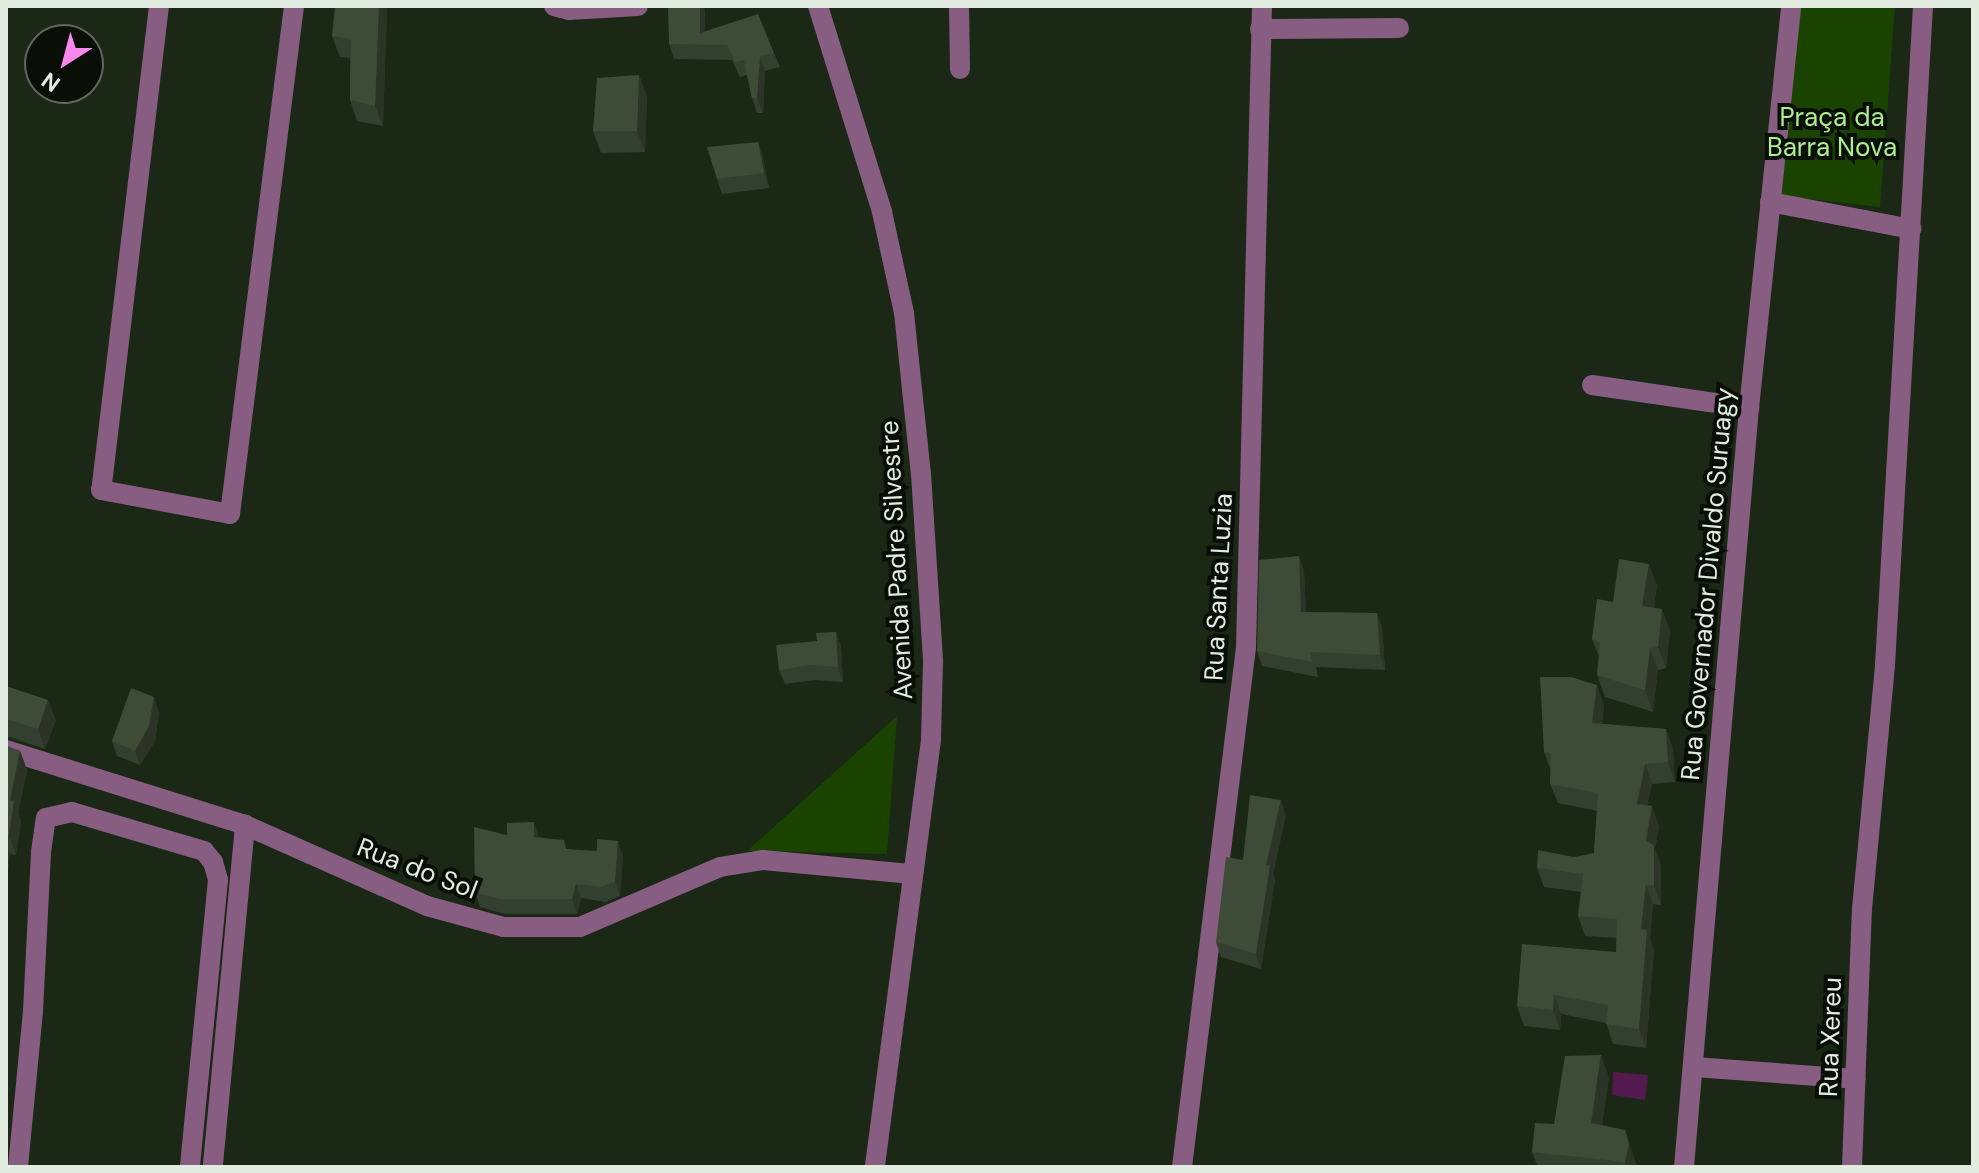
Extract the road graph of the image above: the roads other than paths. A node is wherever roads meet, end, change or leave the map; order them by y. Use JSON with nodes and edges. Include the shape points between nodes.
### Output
{"nodes":[{"id":1,"x":159,"y":6,"type":"edge"},
{"id":2,"x":294,"y":6,"type":"edge"},
{"id":3,"x":554,"y":6,"type":"edge"},
{"id":4,"x":638,"y":6,"type":"edge"},
{"id":5,"x":818,"y":6,"type":"edge"},
{"id":6,"x":959,"y":6,"type":"edge"},
{"id":7,"x":1262,"y":6,"type":"edge"},
{"id":8,"x":1791,"y":6,"type":"edge"},
{"id":9,"x":1923,"y":6,"type":"edge"},
{"id":10,"x":1399,"y":28,"type":"dead end"},
{"id":11,"x":1260,"y":29,"type":"junction"},
{"id":12,"x":960,"y":69,"type":"dead end"},
{"id":13,"x":1770,"y":202,"type":"junction"},
{"id":14,"x":1911,"y":229,"type":"junction"},
{"id":15,"x":1592,"y":385,"type":"dead end"},
{"id":16,"x":1749,"y":408,"type":"junction"},
{"id":17,"x":6,"y":750,"type":"edge"},
{"id":18,"x":156,"y":797,"type":"junction"},
{"id":19,"x":245,"y":825,"type":"junction"},
{"id":20,"x":151,"y":833,"type":"junction"},
{"id":21,"x":912,"y":874,"type":"junction"},
{"id":22,"x":1694,"y":1067,"type":"junction"},
{"id":23,"x":1856,"y":1079,"type":"junction"},
{"id":24,"x":213,"y":1164,"type":"dead end"},
{"id":25,"x":18,"y":1167,"type":"edge"},
{"id":26,"x":190,"y":1167,"type":"edge"},
{"id":27,"x":875,"y":1167,"type":"edge"},
{"id":28,"x":1182,"y":1167,"type":"edge"},
{"id":29,"x":1684,"y":1167,"type":"edge"},
{"id":30,"x":1852,"y":1167,"type":"edge"}],
"edges":[{"from":1,"to":2,"type":"street","via":[[101,490],[230,514]]},
{"from":3,"to":4,"type":"street"},
{"from":5,"to":21,"type":"street","name":"Avenida Padre Silvestre","via":[[882,212],[907,342],[933,662],[931,740]]},
{"from":6,"to":12,"type":"street"},
{"from":7,"to":11,"type":"street","name":"Rua Santa Luzia"},
{"from":8,"to":13,"type":"street","name":"Rua Governador Divaldo Suruagy"},
{"from":9,"to":14,"type":"street","name":"Rua Xereu"},
{"from":10,"to":11,"type":"street"},
{"from":11,"to":28,"type":"street","name":"Rua Santa Luzia","via":[[1246,647]]},
{"from":13,"to":14,"type":"street"},
{"from":13,"to":16,"type":"street","name":"Rua Governador Divaldo Suruagy"},
{"from":14,"to":23,"type":"street","name":"Rua Xereu","via":[[1885,665],[1862,909]]},
{"from":15,"to":16,"type":"street"},
{"from":16,"to":22,"type":"street","name":"Rua Governador Divaldo Suruagy"},
{"from":17,"to":18,"type":"street","name":"Rua do Sol"},
{"from":18,"to":19,"type":"street","name":"Rua do Sol"},
{"from":18,"to":20,"type":"street"},
{"from":19,"to":21,"type":"street","name":"Rua do Sol","via":[[427,906],[503,927],[580,927],[720,867],[763,860]]},
{"from":19,"to":24,"type":"street"},
{"from":20,"to":25,"type":"street","via":[[72,812],[46,818]]},
{"from":20,"to":26,"type":"street","via":[[204,851],[218,880]]},
{"from":21,"to":27,"type":"street","name":"Avenida Padre Silvestre"},
{"from":22,"to":23,"type":"street"},
{"from":22,"to":29,"type":"street","name":"Rua Governador Divaldo Suruagy"},
{"from":23,"to":30,"type":"street","name":"Rua Xereu"}]}
